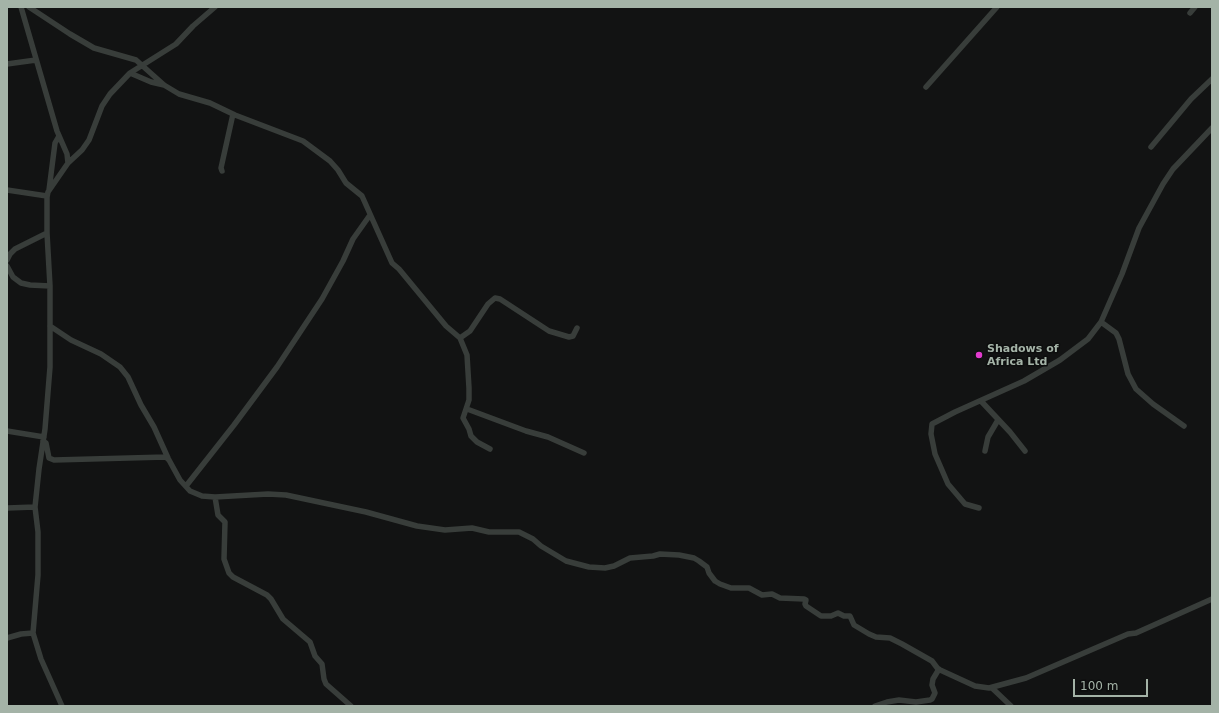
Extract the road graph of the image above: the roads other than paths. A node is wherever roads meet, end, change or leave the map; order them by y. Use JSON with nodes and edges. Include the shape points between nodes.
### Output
{"nodes":[{"id":1,"x":21,"y":7,"type":"edge"},
{"id":2,"x":28,"y":7,"type":"edge"},
{"id":3,"x":215,"y":7,"type":"edge"},
{"id":4,"x":997,"y":7,"type":"edge"},
{"id":5,"x":1195,"y":7,"type":"edge"},
{"id":6,"x":1190,"y":13,"type":"dead end"},
{"id":7,"x":36,"y":60,"type":"junction"},
{"id":8,"x":7,"y":64,"type":"edge"},
{"id":9,"x":142,"y":65,"type":"junction"},
{"id":10,"x":130,"y":73,"type":"junction"},
{"id":11,"x":1212,"y":79,"type":"edge"},
{"id":12,"x":164,"y":85,"type":"junction"},
{"id":13,"x":926,"y":87,"type":"dead end"},
{"id":14,"x":233,"y":114,"type":"junction"},
{"id":15,"x":1212,"y":128,"type":"edge"},
{"id":16,"x":59,"y":136,"type":"junction"},
{"id":17,"x":1151,"y":147,"type":"dead end"},
{"id":18,"x":68,"y":163,"type":"junction"},
{"id":19,"x":222,"y":171,"type":"dead end"},
{"id":20,"x":7,"y":190,"type":"edge"},
{"id":21,"x":48,"y":194,"type":"junction"},
{"id":22,"x":370,"y":215,"type":"junction"},
{"id":23,"x":47,"y":233,"type":"junction"},
{"id":24,"x":7,"y":260,"type":"edge"},
{"id":25,"x":7,"y":266,"type":"edge"},
{"id":26,"x":50,"y":286,"type":"junction"},
{"id":27,"x":1101,"y":322,"type":"junction"},
{"id":28,"x":50,"y":326,"type":"junction"},
{"id":29,"x":576,"y":328,"type":"dead end"},
{"id":30,"x":460,"y":338,"type":"junction"},
{"id":31,"x":980,"y":401,"type":"junction"},
{"id":32,"x":467,"y":409,"type":"junction"},
{"id":33,"x":998,"y":420,"type":"junction"},
{"id":34,"x":1184,"y":426,"type":"dead end"},
{"id":35,"x":7,"y":431,"type":"edge"},
{"id":36,"x":44,"y":439,"type":"junction"},
{"id":37,"x":490,"y":449,"type":"dead end"},
{"id":38,"x":985,"y":451,"type":"dead end"},
{"id":39,"x":1025,"y":451,"type":"dead end"},
{"id":40,"x":584,"y":453,"type":"dead end"},
{"id":41,"x":168,"y":458,"type":"junction"},
{"id":42,"x":186,"y":486,"type":"junction"},
{"id":43,"x":214,"y":497,"type":"junction"},
{"id":44,"x":35,"y":507,"type":"junction"},
{"id":45,"x":7,"y":508,"type":"edge"},
{"id":46,"x":979,"y":508,"type":"dead end"},
{"id":47,"x":1212,"y":599,"type":"edge"},
{"id":48,"x":33,"y":633,"type":"junction"},
{"id":49,"x":7,"y":638,"type":"edge"},
{"id":50,"x":939,"y":669,"type":"junction"},
{"id":51,"x":992,"y":688,"type":"junction"},
{"id":52,"x":62,"y":706,"type":"edge"},
{"id":53,"x":351,"y":706,"type":"edge"},
{"id":54,"x":875,"y":706,"type":"edge"},
{"id":55,"x":1011,"y":706,"type":"edge"}],
"edges":[{"from":1,"to":7,"type":"street"},
{"from":2,"to":9,"type":"street","via":[[94,48],[132,58]]},
{"from":3,"to":9,"type":"street","via":[[171,48]]},
{"from":4,"to":13,"type":"street"},
{"from":5,"to":6,"type":"street"},
{"from":7,"to":8,"type":"street"},
{"from":7,"to":16,"type":"street"},
{"from":9,"to":10,"type":"street"},
{"from":9,"to":12,"type":"street"},
{"from":10,"to":12,"type":"street"},
{"from":10,"to":18,"type":"street","via":[[110,94],[102,106],[89,140]]},
{"from":11,"to":17,"type":"street","via":[[1191,99]]},
{"from":12,"to":14,"type":"street","via":[[186,97],[210,103]]},
{"from":14,"to":19,"type":"street"},
{"from":14,"to":22,"type":"street","via":[[303,141],[315,149],[336,166],[348,186],[362,196]]},
{"from":15,"to":27,"type":"street","via":[[1173,169],[1160,188],[1139,228]]},
{"from":16,"to":18,"type":"street"},
{"from":16,"to":21,"type":"street","via":[[55,143]]},
{"from":18,"to":21,"type":"street"},
{"from":20,"to":21,"type":"street"},
{"from":21,"to":23,"type":"street"},
{"from":22,"to":30,"type":"street","via":[[392,263],[446,326]]},
{"from":22,"to":42,"type":"street","via":[[353,239],[322,300],[277,367]]},
{"from":23,"to":24,"type":"street","via":[[15,249]]},
{"from":23,"to":26,"type":"street"},
{"from":25,"to":26,"type":"street","via":[[13,277],[24,284]]},
{"from":26,"to":28,"type":"street"},
{"from":27,"to":31,"type":"street","via":[[1088,339],[1060,360],[1024,381]]},
{"from":27,"to":34,"type":"street","via":[[1120,339],[1128,374],[1136,389]]},
{"from":28,"to":36,"type":"street","via":[[50,367]]},
{"from":28,"to":41,"type":"street","via":[[120,367],[128,377]]},
{"from":29,"to":30,"type":"street","via":[[573,336],[569,337],[550,331],[495,298],[470,331]]},
{"from":30,"to":32,"type":"street","via":[[467,355]]},
{"from":31,"to":33,"type":"street"},
{"from":31,"to":46,"type":"street","via":[[934,422],[930,428],[935,454],[948,484],[965,504]]},
{"from":32,"to":37,"type":"street","via":[[463,418],[471,436]]},
{"from":32,"to":40,"type":"street","via":[[548,437]]},
{"from":33,"to":38,"type":"street","via":[[988,437]]},
{"from":33,"to":39,"type":"street"},
{"from":35,"to":36,"type":"street"},
{"from":36,"to":41,"type":"street","via":[[49,458],[54,460]]},
{"from":36,"to":44,"type":"street"},
{"from":41,"to":42,"type":"street"},
{"from":42,"to":43,"type":"street","via":[[195,494]]},
{"from":43,"to":50,"type":"street","via":[[286,495],[417,526],[445,530],[472,528],[489,532],[519,532],[566,562],[590,567],[605,568],[621,564],[630,558],[660,554],[694,558],[707,567],[715,581],[720,584],[731,588],[749,588],[762,595],[805,599],[806,606],[821,616],[838,613],[850,616],[854,625],[870,634],[890,638],[902,644],[932,661]]},
{"from":43,"to":53,"type":"street","via":[[218,515],[224,522],[224,559],[230,573],[267,595],[283,619],[309,640],[315,656],[322,664],[326,684]]},
{"from":44,"to":45,"type":"street"},
{"from":44,"to":48,"type":"street","via":[[38,575]]},
{"from":47,"to":51,"type":"street","via":[[1026,678]]},
{"from":48,"to":49,"type":"street"},
{"from":48,"to":52,"type":"street","via":[[41,660]]},
{"from":50,"to":51,"type":"street","via":[[975,686]]},
{"from":50,"to":54,"type":"street","via":[[933,679],[935,693],[930,700],[899,700]]},
{"from":51,"to":55,"type":"street"}]}
